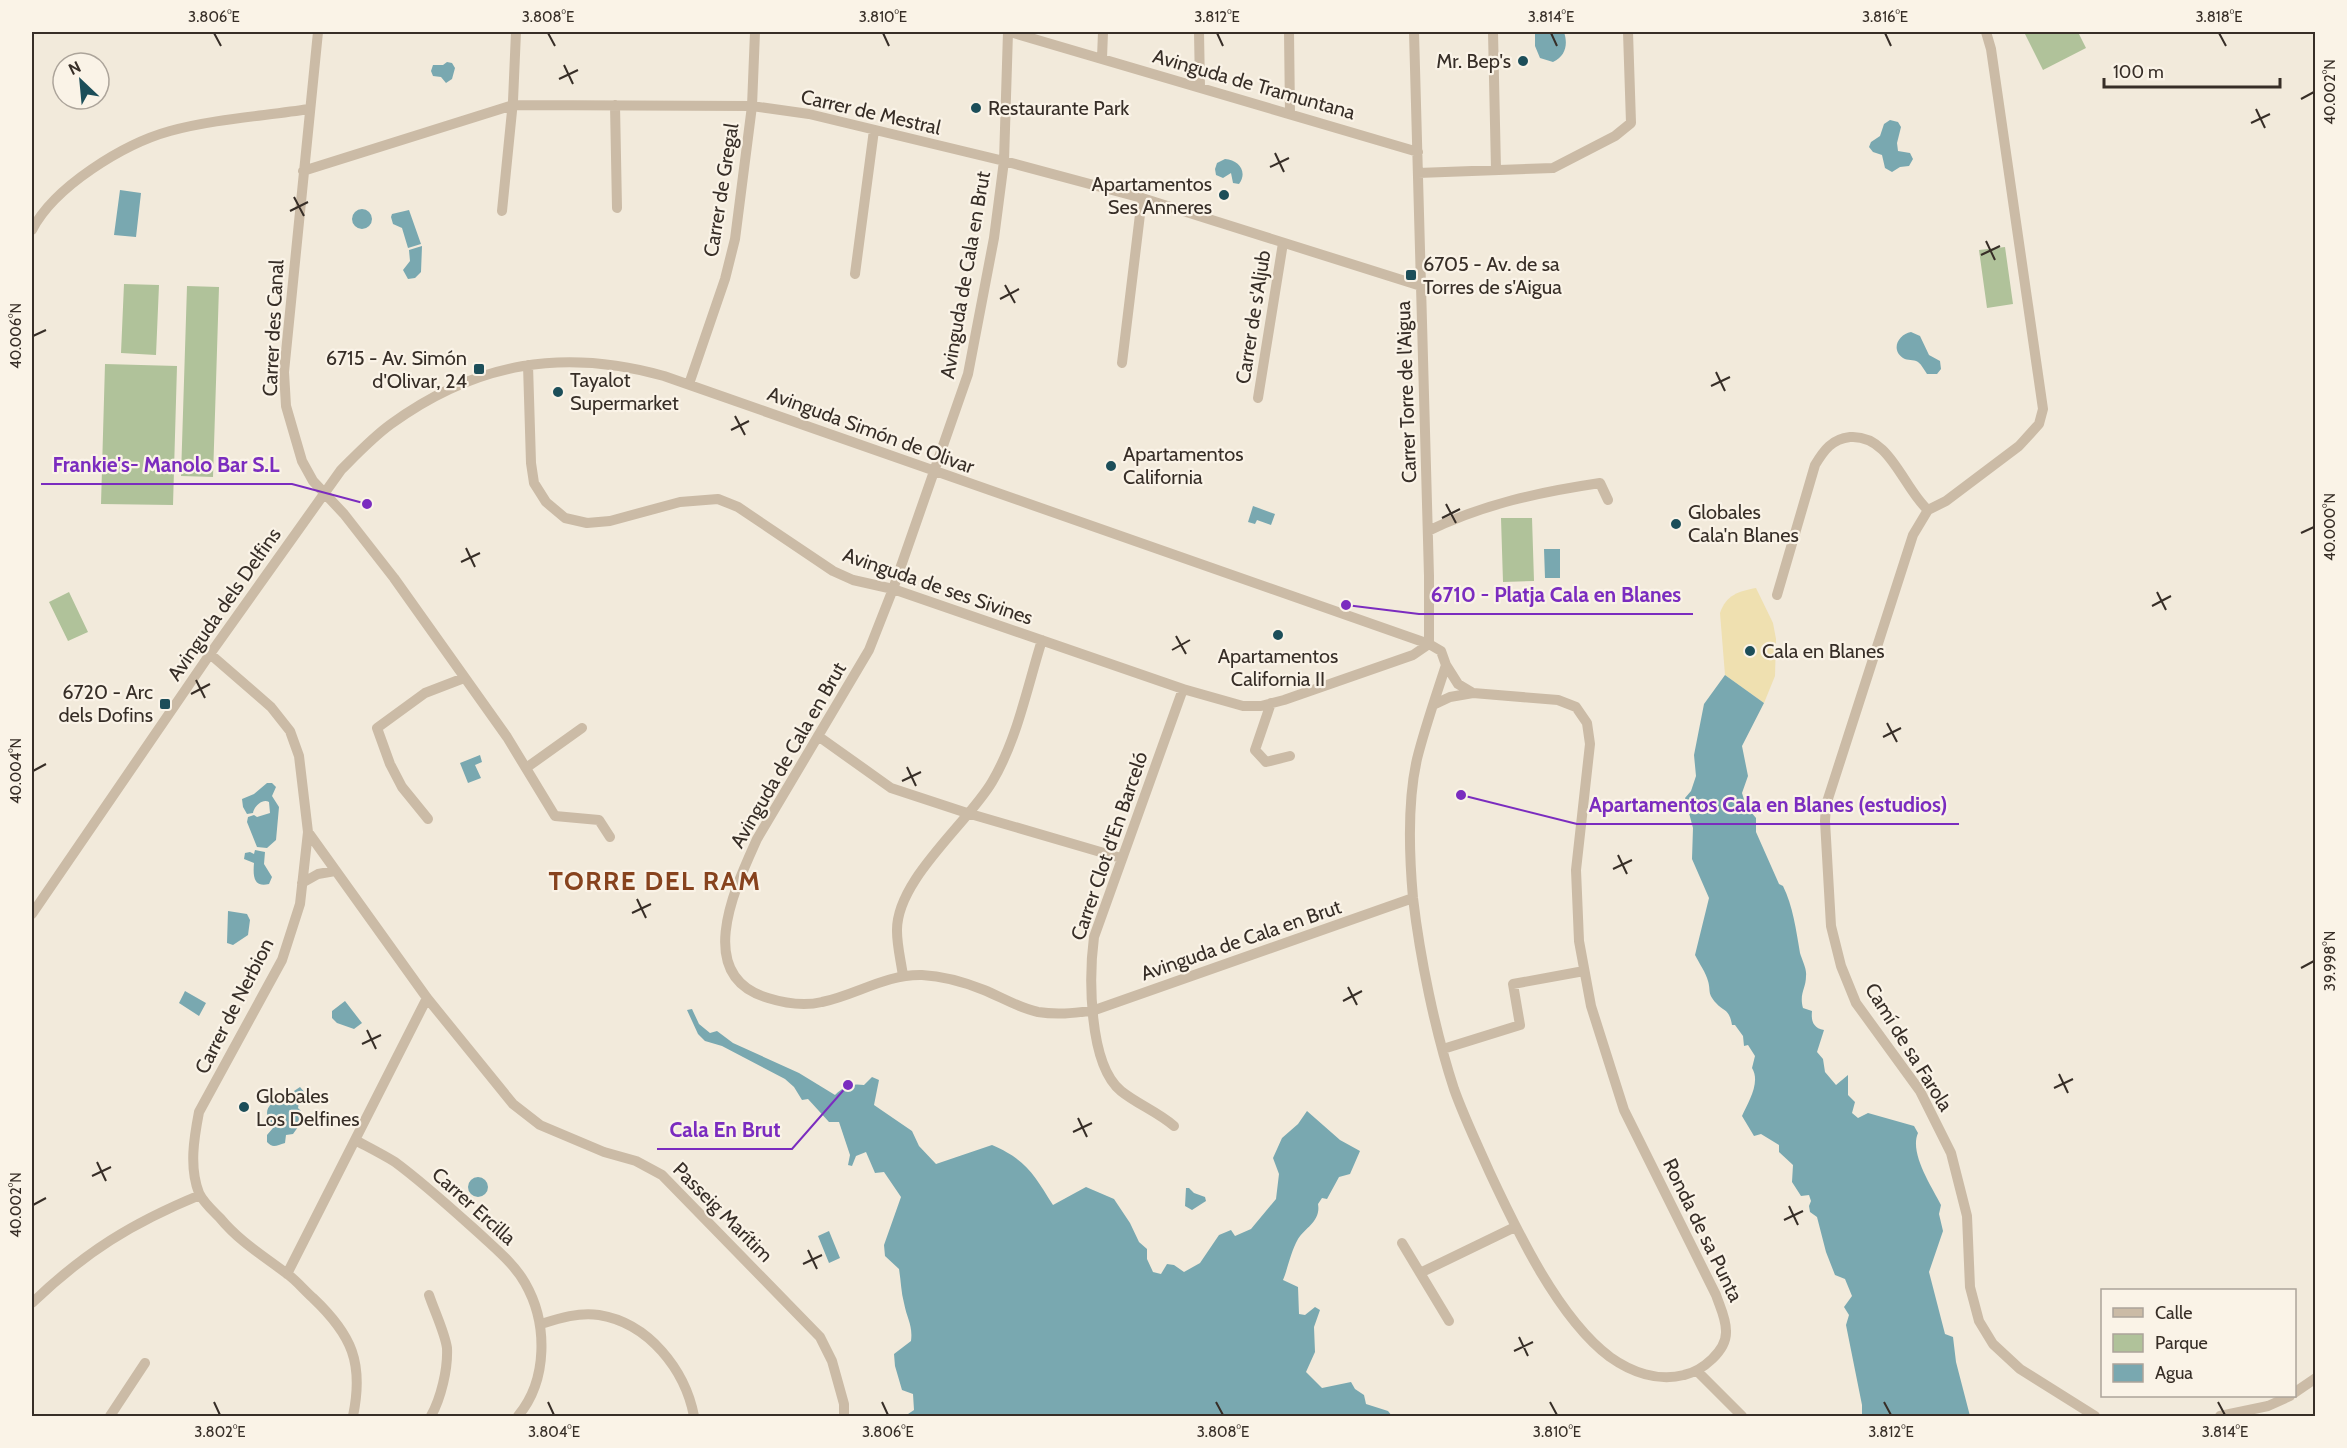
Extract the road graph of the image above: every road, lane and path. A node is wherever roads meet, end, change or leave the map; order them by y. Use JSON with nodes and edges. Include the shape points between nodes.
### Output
{"nodes":[{"id":1,"x":330,"y":32,"type":"edge"},
{"id":2,"x":516,"y":32,"type":"edge"},
{"id":3,"x":755,"y":32,"type":"edge"},
{"id":4,"x":1009,"y":32,"type":"edge"},
{"id":5,"x":1102,"y":32,"type":"edge"},
{"id":6,"x":1199,"y":32,"type":"edge"},
{"id":7,"x":1289,"y":32,"type":"edge"},
{"id":8,"x":1414,"y":32,"type":"edge"},
{"id":9,"x":1493,"y":32,"type":"edge"},
{"id":10,"x":1628,"y":32,"type":"edge"},
{"id":11,"x":1986,"y":32,"type":"edge"},
{"id":12,"x":318,"y":33,"type":"edge"},
{"id":13,"x":1102,"y":58,"type":"junction"},
{"id":14,"x":1200,"y":87,"type":"junction"},
{"id":15,"x":513,"y":105,"type":"junction"},
{"id":16,"x":615,"y":105,"type":"junction"},
{"id":17,"x":752,"y":106,"type":"junction"},
{"id":18,"x":309,"y":109,"type":"junction"},
{"id":19,"x":1290,"y":114,"type":"junction"},
{"id":20,"x":874,"y":130,"type":"junction"},
{"id":21,"x":1418,"y":152,"type":"junction"},
{"id":22,"x":1004,"y":161,"type":"junction"},
{"id":23,"x":1496,"y":170,"type":"junction"},
{"id":24,"x":303,"y":171,"type":"junction"},
{"id":25,"x":1418,"y":173,"type":"junction"},
{"id":26,"x":1142,"y":198,"type":"junction"},
{"id":27,"x":617,"y":208,"type":"dead end"},
{"id":28,"x":502,"y":211,"type":"dead end"},
{"id":29,"x":32,"y":230,"type":"edge"},
{"id":30,"x":1283,"y":243,"type":"junction"},
{"id":31,"x":855,"y":274,"type":"dead end"},
{"id":32,"x":1421,"y":286,"type":"junction"},
{"id":33,"x":1122,"y":363,"type":"dead end"},
{"id":34,"x":528,"y":365,"type":"junction"},
{"id":35,"x":688,"y":384,"type":"junction"},
{"id":36,"x":1258,"y":398,"type":"dead end"},
{"id":37,"x":934,"y":472,"type":"junction"},
{"id":38,"x":325,"y":494,"type":"junction"},
{"id":39,"x":1608,"y":500,"type":"dead end"},
{"id":40,"x":1928,"y":510,"type":"junction"},
{"id":41,"x":1428,"y":531,"type":"junction"},
{"id":42,"x":893,"y":589,"type":"junction"},
{"id":43,"x":1777,"y":595,"type":"dead end"},
{"id":44,"x":1042,"y":640,"type":"junction"},
{"id":45,"x":1429,"y":644,"type":"junction"},
{"id":46,"x":210,"y":654,"type":"junction"},
{"id":47,"x":1446,"y":665,"type":"junction"},
{"id":48,"x":464,"y":678,"type":"junction"},
{"id":49,"x":1183,"y":689,"type":"junction"},
{"id":50,"x":1473,"y":693,"type":"junction"},
{"id":51,"x":1271,"y":703,"type":"junction"},
{"id":52,"x":1433,"y":705,"type":"junction"},
{"id":53,"x":582,"y":728,"type":"dead end"},
{"id":54,"x":818,"y":736,"type":"junction"},
{"id":55,"x":1290,"y":756,"type":"dead end"},
{"id":56,"x":526,"y":768,"type":"junction"},
{"id":57,"x":967,"y":813,"type":"junction"},
{"id":58,"x":428,"y":819,"type":"dead end"},
{"id":59,"x":308,"y":832,"type":"junction"},
{"id":60,"x":610,"y":837,"type":"dead end"},
{"id":61,"x":1121,"y":858,"type":"junction"},
{"id":62,"x":335,"y":872,"type":"junction"},
{"id":63,"x":302,"y":883,"type":"junction"},
{"id":64,"x":1413,"y":897,"type":"junction"},
{"id":65,"x":32,"y":914,"type":"edge"},
{"id":66,"x":1584,"y":971,"type":"junction"},
{"id":67,"x":903,"y":976,"type":"junction"},
{"id":68,"x":427,"y":998,"type":"junction"},
{"id":69,"x":1092,"y":1011,"type":"junction"},
{"id":70,"x":1443,"y":1049,"type":"junction"},
{"id":71,"x":1174,"y":1126,"type":"dead end"},
{"id":72,"x":355,"y":1140,"type":"junction"},
{"id":73,"x":200,"y":1195,"type":"junction"},
{"id":74,"x":1515,"y":1227,"type":"junction"},
{"id":75,"x":1402,"y":1242,"type":"dead end"},
{"id":76,"x":1420,"y":1273,"type":"junction"},
{"id":77,"x":287,"y":1274,"type":"junction"},
{"id":78,"x":429,"y":1295,"type":"dead end"},
{"id":79,"x":32,"y":1303,"type":"edge"},
{"id":80,"x":1449,"y":1321,"type":"dead end"},
{"id":81,"x":541,"y":1324,"type":"junction"},
{"id":82,"x":145,"y":1363,"type":"dead end"},
{"id":83,"x":1697,"y":1371,"type":"junction"},
{"id":84,"x":2316,"y":1378,"type":"edge"},
{"id":85,"x":2296,"y":1393,"type":"edge"},
{"id":86,"x":2286,"y":1397,"type":"edge"},
{"id":87,"x":110,"y":1416,"type":"edge"},
{"id":88,"x":353,"y":1416,"type":"edge"},
{"id":89,"x":431,"y":1416,"type":"edge"},
{"id":90,"x":518,"y":1416,"type":"edge"},
{"id":91,"x":694,"y":1416,"type":"edge"},
{"id":92,"x":844,"y":1416,"type":"edge"},
{"id":93,"x":1742,"y":1416,"type":"edge"},
{"id":94,"x":2095,"y":1416,"type":"edge"},
{"id":95,"x":2220,"y":1416,"type":"edge"}],
"edges":[{"from":1,"to":12,"type":"street"},
{"from":2,"to":15,"type":"street"},
{"from":3,"to":17,"type":"street","name":"Carrer de Gregal"},
{"from":4,"to":13,"type":"street","name":"Avinguda de Tramuntana"},
{"from":4,"to":22,"type":"street","name":"Avinguda de Cala en Brut"},
{"from":5,"to":13,"type":"street"},
{"from":6,"to":14,"type":"street"},
{"from":7,"to":19,"type":"street"},
{"from":8,"to":21,"type":"street","name":"Carrer Torre de l'Aigua"},
{"from":9,"to":23,"type":"street"},
{"from":10,"to":23,"type":"street","via":[[1631,123],[1615,136],[1553,168]]},
{"from":11,"to":40,"type":"street","via":[[2043,409],[2039,424],[2019,446]]},
{"from":12,"to":18,"type":"street","name":"Carrer des Canal"},
{"from":13,"to":14,"type":"street","name":"Avinguda de Tramuntana"},
{"from":14,"to":19,"type":"street","name":"Avinguda de Tramuntana"},
{"from":15,"to":16,"type":"street","name":"Carrer de Mestral"},
{"from":15,"to":24,"type":"street","name":"Carrer de Mestral"},
{"from":15,"to":28,"type":"street"},
{"from":16,"to":17,"type":"street","name":"Carrer de Mestral"},
{"from":16,"to":27,"type":"street"},
{"from":17,"to":20,"type":"street","name":"Carrer de Mestral","via":[[809,114]]},
{"from":17,"to":35,"type":"street","name":"Carrer de Gregal","via":[[735,239]]},
{"from":18,"to":24,"type":"street","name":"Carrer des Canal"},
{"from":18,"to":29,"type":"street","via":[[197,126],[147,139],[85,173],[57,196]]},
{"from":19,"to":21,"type":"street","name":"Avinguda de Tramuntana"},
{"from":20,"to":22,"type":"street","name":"Carrer de Mestral"},
{"from":20,"to":31,"type":"street"},
{"from":21,"to":25,"type":"street","name":"Carrer Torre de l'Aigua"},
{"from":22,"to":26,"type":"street","name":"Carrer de Mestral"},
{"from":22,"to":37,"type":"street","name":"Avinguda de Cala en Brut","via":[[968,374]]},
{"from":23,"to":25,"type":"street"},
{"from":24,"to":38,"type":"street","name":"Carrer des Canal","via":[[284,372],[286,406],[302,461]]},
{"from":25,"to":32,"type":"street","name":"Carrer Torre de l'Aigua"},
{"from":26,"to":30,"type":"street","name":"Carrer de Mestral"},
{"from":26,"to":33,"type":"street"},
{"from":30,"to":32,"type":"street","name":"Carrer de Mestral"},
{"from":30,"to":36,"type":"street","name":"Carrer de s'Aljub"},
{"from":32,"to":41,"type":"street","name":"Carrer Torre de l'Aigua"},
{"from":34,"to":35,"type":"street","name":"Avinguda Simón de Olivar","via":[[602,362]]},
{"from":34,"to":38,"type":"street","name":"Avinguda Simón de Olivar","via":[[470,380],[407,413],[367,444],[341,470]]},
{"from":34,"to":42,"type":"street","name":"Avinguda de ses Sivines","via":[[534,483],[546,502],[565,518],[587,523],[610,521],[680,502],[718,499],[738,507],[833,571]]},
{"from":35,"to":37,"type":"street","name":"Avinguda Simón de Olivar"},
{"from":37,"to":42,"type":"street","name":"Avinguda de Cala en Brut"},
{"from":37,"to":45,"type":"street","name":"Avinguda Simón de Olivar"},
{"from":38,"to":46,"type":"street","name":"Avinguda dels Delfins"},
{"from":38,"to":48,"type":"street","name":"Carrer des Canal","via":[[394,578]]},
{"from":39,"to":41,"type":"street","via":[[1600,483],[1538,493],[1478,510]]},
{"from":40,"to":43,"type":"street","via":[[1877,444],[1860,436],[1831,444],[1815,465]]},
{"from":40,"to":94,"type":"street","name":"Camí de sa Farola","via":[[1913,536],[1826,805],[1831,926],[1856,1003],[1920,1091],[1951,1154],[1967,1216],[1970,1287],[1979,1321],[1993,1344],[2020,1369]]},
{"from":41,"to":45,"type":"street","name":"Carrer Torre de l'Aigua"},
{"from":42,"to":44,"type":"street","name":"Avinguda de ses Sivines"},
{"from":42,"to":54,"type":"street","name":"Avinguda de Cala en Brut","via":[[869,650]]},
{"from":44,"to":49,"type":"street","name":"Avinguda de ses Sivines"},
{"from":44,"to":57,"type":"street","via":[[1009,747],[991,784]]},
{"from":45,"to":47,"type":"street","via":[[1441,651]]},
{"from":45,"to":51,"type":"street","name":"Avinguda de ses Sivines","via":[[1413,655]]},
{"from":46,"to":59,"type":"street","via":[[272,707],[290,731],[299,756]]},
{"from":46,"to":65,"type":"street","name":"Avinguda dels Delfins"},
{"from":47,"to":50,"type":"street","via":[[1458,684]]},
{"from":47,"to":52,"type":"street"},
{"from":48,"to":56,"type":"street","name":"Carrer des Canal"},
{"from":48,"to":58,"type":"street","via":[[425,693],[377,728],[402,787]]},
{"from":49,"to":51,"type":"street","name":"Avinguda de ses Sivines","via":[[1244,706]]},
{"from":49,"to":61,"type":"street","name":"Carrer Clot d'En Barceló"},
{"from":50,"to":52,"type":"street","name":"Ronda de sa Punta"},
{"from":50,"to":66,"type":"street","name":"Ronda de sa Punta","via":[[1558,700],[1576,707],[1587,723],[1589,766],[1576,870]]},
{"from":51,"to":55,"type":"street","via":[[1255,750],[1266,762]]},
{"from":52,"to":64,"type":"street","via":[[1417,760],[1410,810]]},
{"from":53,"to":56,"type":"street"},
{"from":54,"to":57,"type":"street","via":[[891,788]]},
{"from":54,"to":67,"type":"street","name":"Avinguda de Cala en Brut","via":[[757,838],[743,871],[724,936],[728,963],[752,992],[791,1003],[819,1003]]},
{"from":56,"to":60,"type":"street","name":"Carrer des Canal","via":[[555,816],[599,820]]},
{"from":57,"to":61,"type":"street"},
{"from":57,"to":67,"type":"street","via":[[904,901],[897,929]]},
{"from":59,"to":62,"type":"street","name":"Passeig Marítim"},
{"from":59,"to":63,"type":"street","name":"Carrer de Nerbion"},
{"from":61,"to":69,"type":"street","name":"Carrer Clot d'En Barceló","via":[[1094,937]]},
{"from":62,"to":63,"type":"street","via":[[318,874]]},
{"from":62,"to":68,"type":"street","name":"Passeig Marítim"},
{"from":63,"to":73,"type":"street","name":"Carrer de Nerbion","via":[[300,904],[282,960],[200,1112],[193,1162]]},
{"from":64,"to":69,"type":"street","name":"Avinguda de Cala en Brut"},
{"from":64,"to":70,"type":"street"},
{"from":66,"to":70,"type":"street","via":[[1513,984],[1520,1025]]},
{"from":66,"to":83,"type":"street","name":"Ronda de sa Punta","via":[[1594,1017],[1624,1110],[1724,1318],[1727,1334],[1712,1361]]},
{"from":67,"to":69,"type":"street","name":"Avinguda de Cala en Brut","via":[[955,980],[1036,1012],[1066,1015]]},
{"from":68,"to":72,"type":"street"},
{"from":68,"to":92,"type":"street","name":"Passeig Marítim","via":[[513,1104],[540,1125],[636,1161],[662,1175],[820,1337],[832,1362]]},
{"from":69,"to":71,"type":"street","name":"Carrer Clot d'En Barceló","via":[[1102,1061],[1110,1078],[1120,1090]]},
{"from":70,"to":74,"type":"street","via":[[1469,1127]]},
{"from":72,"to":77,"type":"street"},
{"from":72,"to":81,"type":"street","name":"Carrer Ercilla","via":[[393,1161],[433,1192],[504,1257],[533,1297]]},
{"from":73,"to":77,"type":"street","via":[[231,1231]]},
{"from":73,"to":79,"type":"street","via":[[125,1230],[71,1267]]},
{"from":74,"to":76,"type":"street"},
{"from":74,"to":83,"type":"street","via":[[1566,1309],[1610,1357],[1657,1378]]},
{"from":75,"to":76,"type":"street"},
{"from":76,"to":80,"type":"street"},
{"from":77,"to":88,"type":"street","via":[[343,1331],[353,1350]]},
{"from":78,"to":89,"type":"street","via":[[447,1348],[444,1378]]},
{"from":81,"to":90,"type":"street","name":"Carrer Ercilla","via":[[535,1387]]},
{"from":81,"to":91,"type":"street","via":[[575,1315],[599,1315],[641,1333],[682,1378]]},
{"from":82,"to":87,"type":"street"},
{"from":83,"to":93,"type":"street"},
{"from":84,"to":85,"type":"street"},
{"from":86,"to":95,"type":"street","via":[[2268,1406]]}]}
